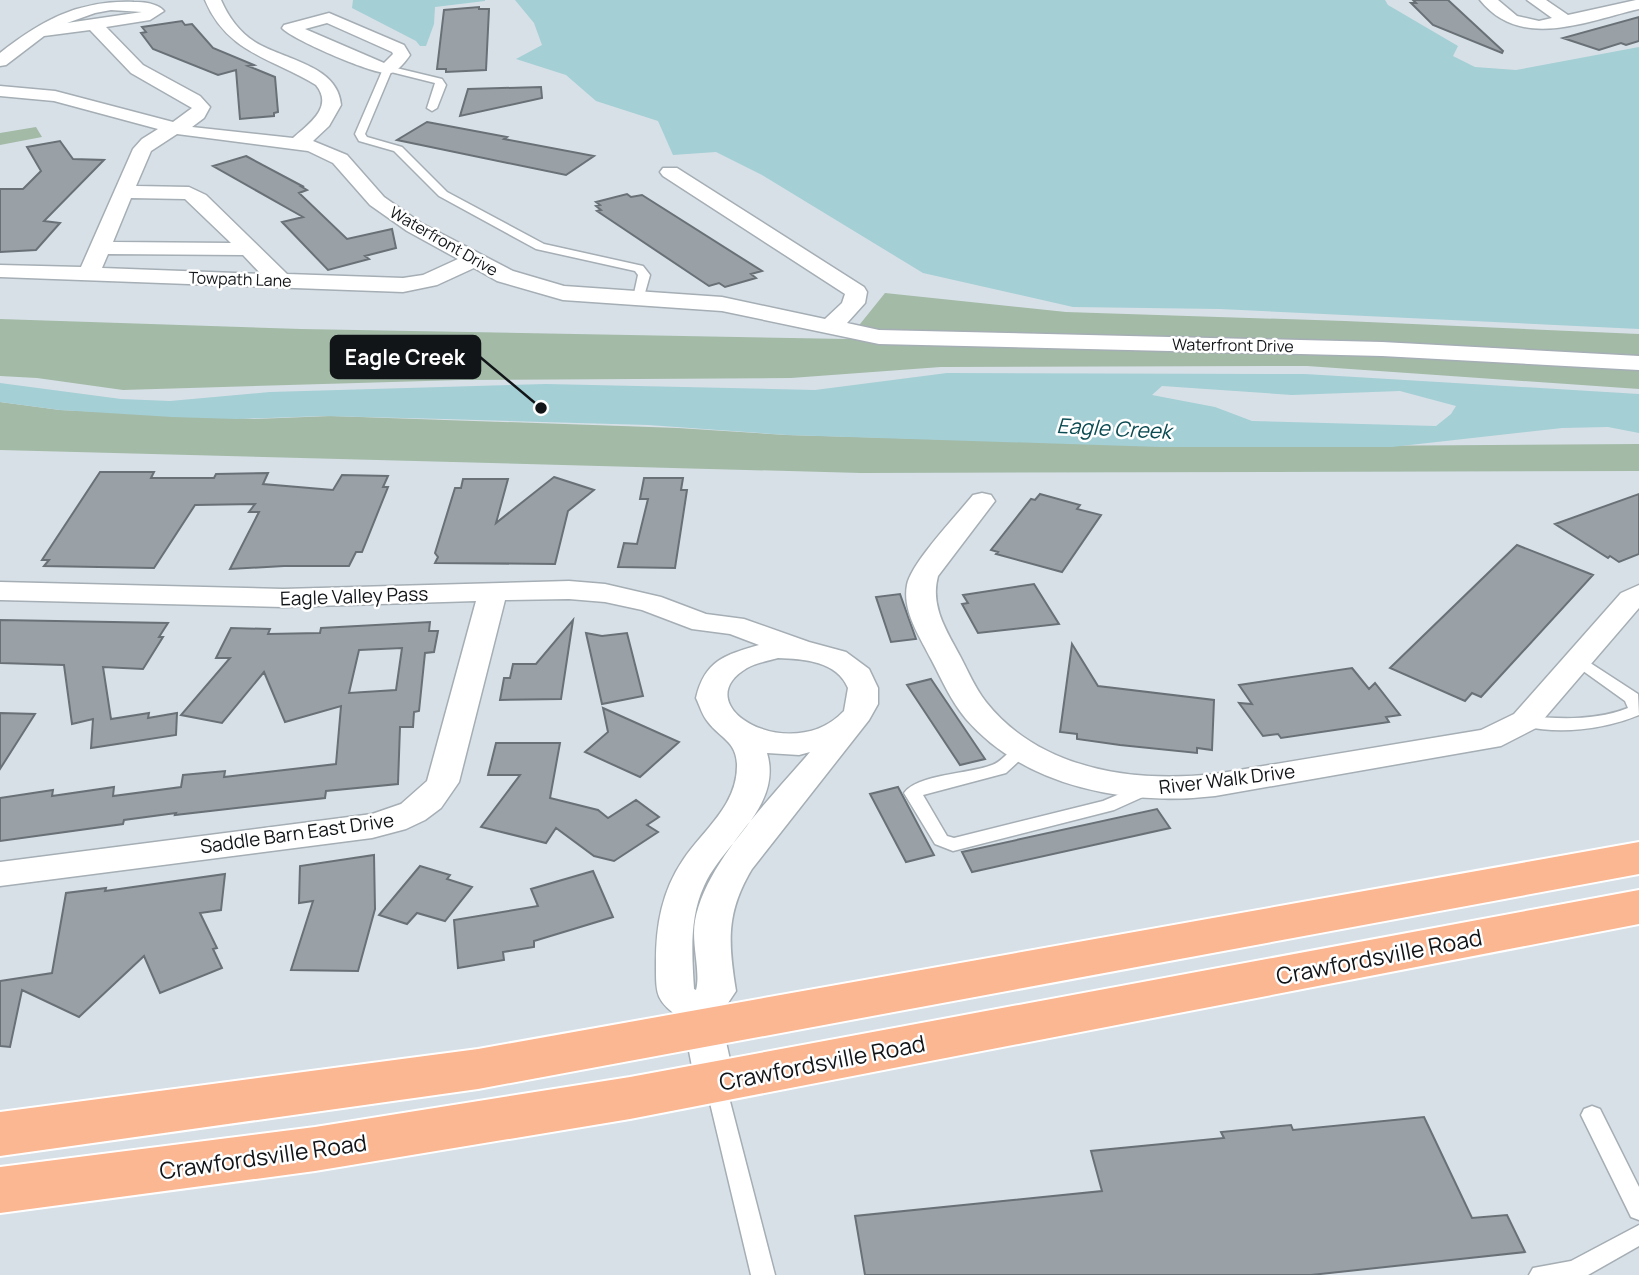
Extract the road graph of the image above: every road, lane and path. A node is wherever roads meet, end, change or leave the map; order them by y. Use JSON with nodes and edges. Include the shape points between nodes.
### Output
{"nodes":[{"id":1,"x":212,"y":0,"type":"edge"},
{"id":2,"x":1488,"y":0,"type":"edge"},
{"id":3,"x":1535,"y":0,"type":"edge"},
{"id":4,"x":1639,"y":4,"type":"edge"},
{"id":5,"x":1567,"y":21,"type":"junction"},
{"id":6,"x":93,"y":24,"type":"junction"},
{"id":7,"x":34,"y":33,"type":"junction"},
{"id":8,"x":0,"y":61,"type":"edge"},
{"id":9,"x":388,"y":69,"type":"junction"},
{"id":10,"x":322,"y":81,"type":"junction"},
{"id":11,"x":0,"y":91,"type":"edge"},
{"id":12,"x":432,"y":108,"type":"dead end"},
{"id":13,"x":171,"y":128,"type":"junction"},
{"id":14,"x":300,"y":142,"type":"junction"},
{"id":15,"x":670,"y":172,"type":"dead end"},
{"id":16,"x":124,"y":192,"type":"junction"},
{"id":17,"x":100,"y":247,"type":"junction"},
{"id":18,"x":250,"y":249,"type":"junction"},
{"id":19,"x":475,"y":260,"type":"junction"},
{"id":20,"x":0,"y":271,"type":"edge"},
{"id":21,"x":89,"y":273,"type":"junction"},
{"id":22,"x":280,"y":280,"type":"junction"},
{"id":23,"x":639,"y":298,"type":"junction"},
{"id":24,"x":828,"y":328,"type":"junction"},
{"id":25,"x":1639,"y":363,"type":"edge"},
{"id":26,"x":982,"y":501,"type":"dead end"},
{"id":27,"x":0,"y":591,"type":"edge"},
{"id":28,"x":493,"y":591,"type":"junction"},
{"id":29,"x":1637,"y":599,"type":"edge"},
{"id":30,"x":702,"y":623,"type":"junction"},
{"id":31,"x":801,"y":650,"type":"junction"},
{"id":32,"x":1578,"y":660,"type":"junction"},
{"id":33,"x":725,"y":670,"type":"junction"},
{"id":34,"x":852,"y":721,"type":"junction"},
{"id":35,"x":1525,"y":721,"type":"junction"},
{"id":36,"x":746,"y":737,"type":"junction"},
{"id":37,"x":1023,"y":749,"type":"junction"},
{"id":38,"x":1148,"y":788,"type":"junction"},
{"id":39,"x":1639,"y":858,"type":"edge"},
{"id":40,"x":0,"y":874,"type":"edge"},
{"id":41,"x":1639,"y":907,"type":"edge"},
{"id":42,"x":702,"y":1021,"type":"junction"},
{"id":43,"x":715,"y":1082,"type":"junction"},
{"id":44,"x":1592,"y":1115,"type":"dead end"},
{"id":45,"x":0,"y":1134,"type":"edge"},
{"id":46,"x":0,"y":1190,"type":"edge"},
{"id":47,"x":1639,"y":1210,"type":"edge"},
{"id":48,"x":1639,"y":1235,"type":"edge"},
{"id":49,"x":763,"y":1275,"type":"edge"},
{"id":50,"x":1541,"y":1275,"type":"edge"}],
"edges":[{"from":1,"to":10,"type":"street","via":[[247,43]]},
{"from":2,"to":5,"type":"street","via":[[1512,20],[1528,25]]},
{"from":3,"to":5,"type":"street"},
{"from":4,"to":5,"type":"street"},
{"from":6,"to":7,"type":"street"},
{"from":6,"to":7,"type":"street","via":[[147,16],[156,10],[99,6]]},
{"from":6,"to":13,"type":"street","via":[[137,69],[200,104],[197,115]]},
{"from":7,"to":8,"type":"street"},
{"from":9,"to":9,"type":"street","via":[[401,51],[329,18],[290,28]]},
{"from":9,"to":10,"type":"street"},
{"from":9,"to":12,"type":"lane","via":[[439,81]]},
{"from":9,"to":23,"type":"lane","via":[[360,134],[363,139],[398,149],[443,194],[540,247],[639,268],[643,275]]},
{"from":10,"to":14,"type":"street","via":[[331,92],[332,108],[322,125]]},
{"from":11,"to":13,"type":"street","name":"Waterfront Drive","via":[[43,93]]},
{"from":13,"to":14,"type":"street","name":"Waterfront Drive"},
{"from":13,"to":16,"type":"street","via":[[145,146]]},
{"from":14,"to":19,"type":"street","name":"Waterfront Drive","via":[[340,159],[388,210]]},
{"from":15,"to":24,"type":"street","via":[[856,292],[850,308]]},
{"from":16,"to":17,"type":"street"},
{"from":16,"to":18,"type":"street","via":[[189,193],[200,198]]},
{"from":17,"to":18,"type":"street"},
{"from":17,"to":21,"type":"street"},
{"from":18,"to":22,"type":"street"},
{"from":19,"to":22,"type":"street","name":"Towpath Lane","via":[[408,285]]},
{"from":19,"to":23,"type":"street","name":"Waterfront Drive","via":[[518,281],[555,291]]},
{"from":20,"to":21,"type":"street","name":"Towpath Lane"},
{"from":21,"to":22,"type":"street","name":"Towpath Lane"},
{"from":23,"to":24,"type":"street","name":"Waterfront Drive","via":[[740,307]]},
{"from":24,"to":25,"type":"street","name":"Waterfront Drive","via":[[879,337],[1382,349]]},
{"from":26,"to":37,"type":"street","name":"River Walk Drive","via":[[924,575],[918,594],[968,700],[990,726]]},
{"from":27,"to":28,"type":"street","name":"Eagle Valley Pass","via":[[283,598]]},
{"from":28,"to":30,"type":"street","name":"Eagle Valley Pass","via":[[606,593],[662,606]]},
{"from":28,"to":40,"type":"street","name":"Saddle Barn East Drive","via":[[443,782],[424,805],[401,819]]},
{"from":29,"to":32,"type":"street","name":"River Walk Drive"},
{"from":30,"to":31,"type":"street","name":"Eagle Valley Pass","via":[[734,625]]},
{"from":30,"to":33,"type":"street","via":[[722,653]]},
{"from":31,"to":33,"type":"street","name":"Eagle Valley Pass","via":[[753,654]]},
{"from":31,"to":34,"type":"street","name":"Eagle Valley Pass","via":[[832,657],[858,678],[863,700]]},
{"from":32,"to":35,"type":"street","name":"River Walk Drive"},
{"from":32,"to":35,"type":"lane","via":[[1632,698],[1637,710],[1619,719],[1560,725]]},
{"from":33,"to":36,"type":"street","via":[[713,685],[711,703],[720,720]]},
{"from":34,"to":36,"type":"street","via":[[839,732],[810,742],[777,744]]},
{"from":34,"to":42,"type":"street","name":"Eagle Valley Pass","via":[[726,881],[711,920],[717,991]]},
{"from":35,"to":38,"type":"street","name":"River Walk Drive","via":[[1507,732],[1469,743],[1201,786]]},
{"from":36,"to":42,"type":"street","via":[[754,762],[748,796],[692,874],[676,925],[675,995]]},
{"from":37,"to":38,"type":"street","name":"River Walk Drive","via":[[1090,777]]},
{"from":37,"to":38,"type":"lane","via":[[1000,769],[913,793],[941,840],[953,845],[1031,826],[1108,806]]},
{"from":39,"to":42,"type":"main road"},
{"from":41,"to":43,"type":"main road","name":"Crawfordsville Road"},
{"from":42,"to":43,"type":"street"},
{"from":42,"to":45,"type":"main road","via":[[369,1086]]},
{"from":43,"to":46,"type":"main road","name":"Crawfordsville Road","via":[[476,1125]]},
{"from":43,"to":49,"type":"lane"},
{"from":44,"to":47,"type":"lane"},
{"from":48,"to":50,"type":"lane","via":[[1574,1271]]}]}
